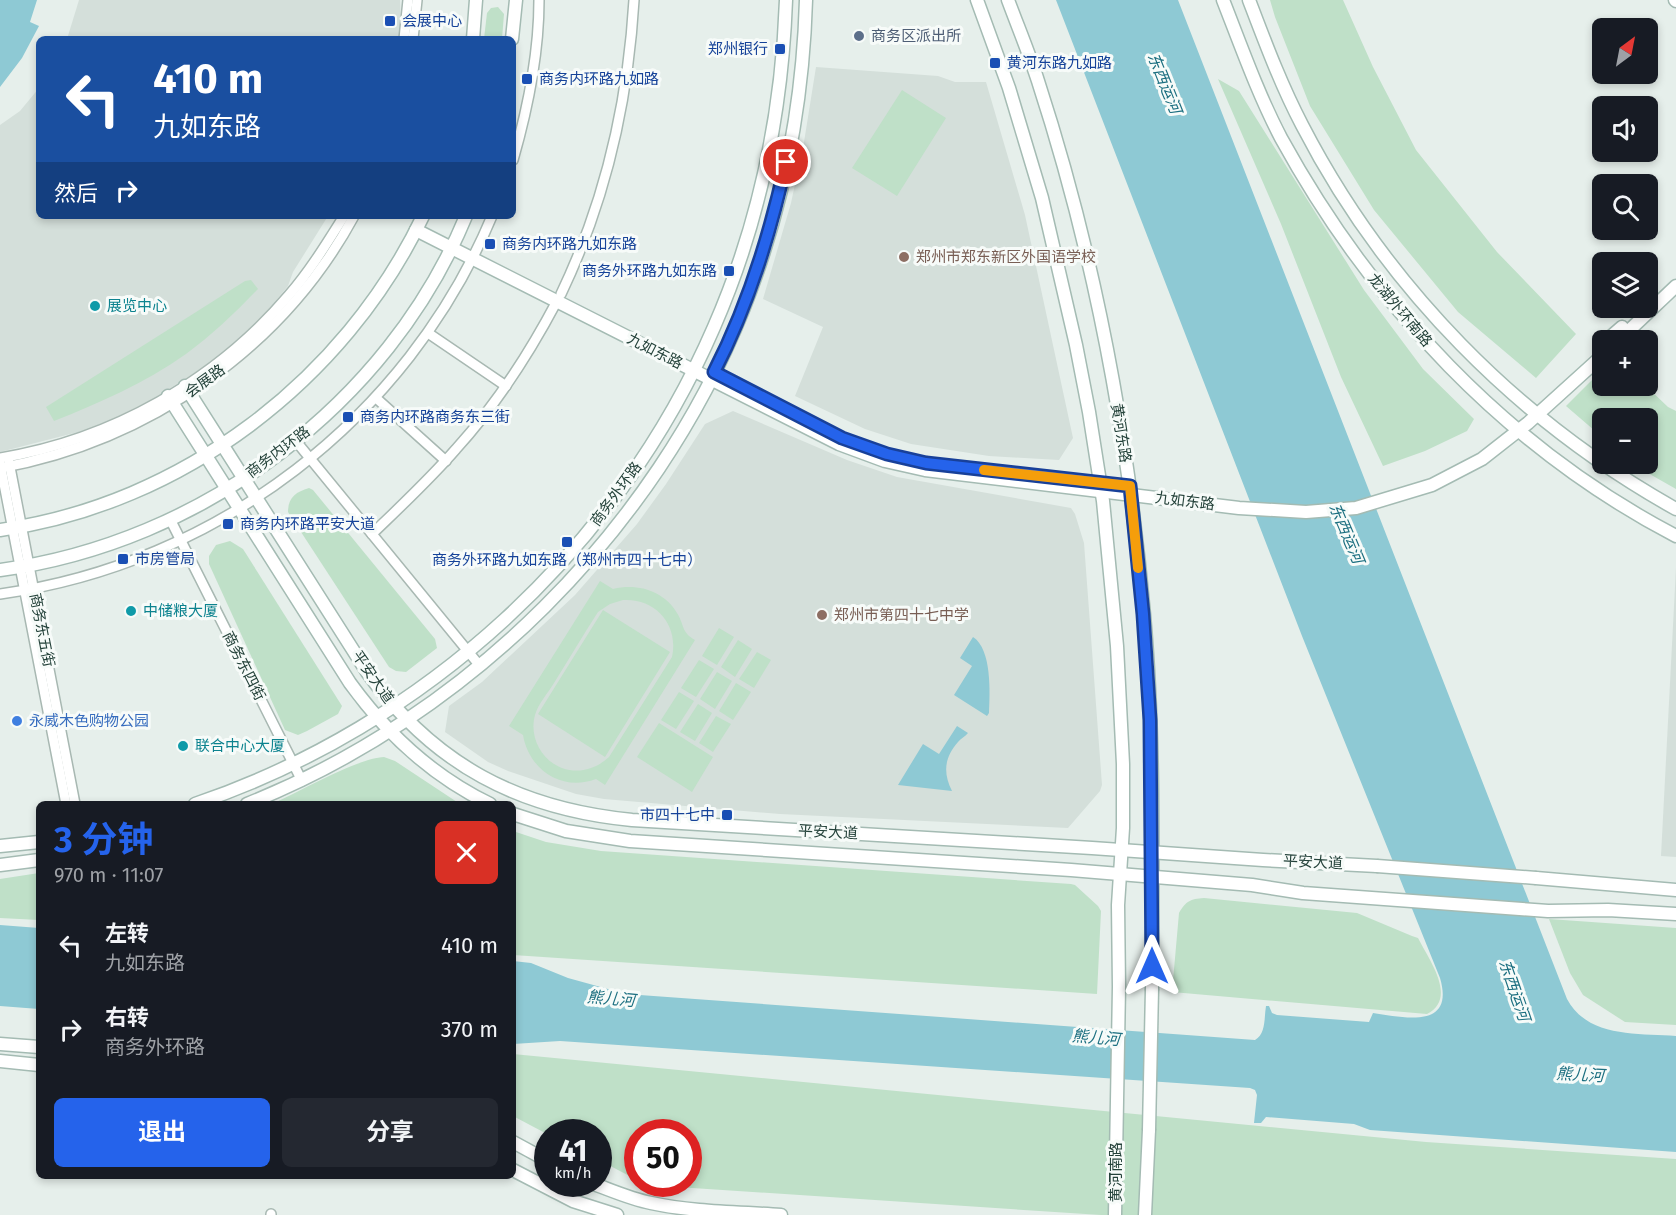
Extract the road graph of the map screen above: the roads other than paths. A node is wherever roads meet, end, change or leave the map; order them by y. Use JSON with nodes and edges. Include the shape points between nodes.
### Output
{"nodes":[{"id":1,"x":408,"y":0,"type":"edge"},
{"id":2,"x":417,"y":0,"type":"edge"},
{"id":3,"x":476,"y":0,"type":"edge"},
{"id":4,"x":516,"y":0,"type":"edge"},
{"id":5,"x":539,"y":0,"type":"edge"},
{"id":6,"x":634,"y":0,"type":"edge"},
{"id":7,"x":786,"y":0,"type":"edge"},
{"id":8,"x":806,"y":0,"type":"edge"},
{"id":9,"x":977,"y":0,"type":"edge"},
{"id":10,"x":1008,"y":0,"type":"edge"},
{"id":11,"x":1223,"y":0,"type":"edge"},
{"id":12,"x":1248,"y":0,"type":"edge"},
{"id":13,"x":404,"y":36,"type":"edge"},
{"id":14,"x":413,"y":36,"type":"edge"},
{"id":15,"x":473,"y":36,"type":"edge"},
{"id":16,"x":513,"y":36,"type":"edge"},
{"id":17,"x":516,"y":150,"type":"edge"},
{"id":18,"x":342,"y":219,"type":"edge"},
{"id":19,"x":352,"y":219,"type":"edge"},
{"id":20,"x":465,"y":219,"type":"edge"},
{"id":21,"x":491,"y":219,"type":"edge"},
{"id":22,"x":419,"y":223,"type":"edge"},
{"id":23,"x":453,"y":244,"type":"junction"},
{"id":24,"x":474,"y":255,"type":"junction"},
{"id":25,"x":1676,"y":276,"type":"edge"},
{"id":26,"x":1676,"y":286,"type":"edge"},
{"id":27,"x":1658,"y":293,"type":"edge"},
{"id":28,"x":559,"y":298,"type":"junction"},
{"id":29,"x":1631,"y":318,"type":"edge"},
{"id":30,"x":1618,"y":330,"type":"edge"},
{"id":31,"x":1630,"y":330,"type":"edge"},
{"id":32,"x":428,"y":333,"type":"junction"},
{"id":33,"x":1592,"y":356,"type":"edge"},
{"id":34,"x":1592,"y":364,"type":"edge"},
{"id":35,"x":695,"y":367,"type":"junction"},
{"id":36,"x":712,"y":375,"type":"junction"},
{"id":37,"x":506,"y":386,"type":"junction"},
{"id":38,"x":188,"y":390,"type":"junction"},
{"id":39,"x":376,"y":398,"type":"junction"},
{"id":40,"x":170,"y":400,"type":"junction"},
{"id":41,"x":1534,"y":412,"type":"junction"},
{"id":42,"x":1516,"y":428,"type":"junction"},
{"id":43,"x":295,"y":440,"type":"junction"},
{"id":44,"x":223,"y":445,"type":"junction"},
{"id":45,"x":206,"y":456,"type":"junction"},
{"id":46,"x":310,"y":459,"type":"junction"},
{"id":47,"x":446,"y":461,"type":"junction"},
{"id":48,"x":3,"y":463,"type":"edge"},
{"id":49,"x":244,"y":479,"type":"junction"},
{"id":50,"x":1101,"y":487,"type":"junction"},
{"id":51,"x":227,"y":489,"type":"junction"},
{"id":52,"x":1130,"y":490,"type":"junction"},
{"id":53,"x":257,"y":499,"type":"junction"},
{"id":54,"x":240,"y":509,"type":"junction"},
{"id":55,"x":1676,"y":509,"type":"edge"},
{"id":56,"x":170,"y":519,"type":"junction"},
{"id":57,"x":17,"y":528,"type":"junction"},
{"id":58,"x":0,"y":530,"type":"edge"},
{"id":59,"x":372,"y":534,"type":"junction"},
{"id":60,"x":1676,"y":536,"type":"edge"},
{"id":61,"x":180,"y":541,"type":"junction"},
{"id":62,"x":25,"y":566,"type":"junction"},
{"id":63,"x":0,"y":570,"type":"edge"},
{"id":64,"x":30,"y":590,"type":"junction"},
{"id":65,"x":0,"y":594,"type":"edge"},
{"id":66,"x":468,"y":652,"type":"junction"},
{"id":67,"x":480,"y":666,"type":"junction"},
{"id":68,"x":393,"y":706,"type":"junction"},
{"id":69,"x":376,"y":717,"type":"junction"},
{"id":70,"x":406,"y":720,"type":"junction"},
{"id":71,"x":389,"y":731,"type":"junction"},
{"id":72,"x":294,"y":764,"type":"junction"},
{"id":73,"x":302,"y":781,"type":"junction"},
{"id":74,"x":65,"y":801,"type":"edge"},
{"id":75,"x":74,"y":801,"type":"edge"},
{"id":76,"x":202,"y":801,"type":"edge"},
{"id":77,"x":254,"y":801,"type":"edge"},
{"id":78,"x":485,"y":801,"type":"edge"},
{"id":79,"x":516,"y":815,"type":"edge"},
{"id":80,"x":36,"y":842,"type":"edge"},
{"id":81,"x":0,"y":846,"type":"edge"},
{"id":82,"x":1122,"y":850,"type":"junction"},
{"id":83,"x":1152,"y":852,"type":"junction"},
{"id":84,"x":36,"y":860,"type":"edge"},
{"id":85,"x":0,"y":865,"type":"edge"},
{"id":86,"x":1120,"y":874,"type":"junction"},
{"id":87,"x":1152,"y":876,"type":"junction"},
{"id":88,"x":1676,"y":890,"type":"edge"},
{"id":89,"x":1676,"y":914,"type":"edge"},
{"id":90,"x":1119,"y":987,"type":"joint"},
{"id":91,"x":1152,"y":989,"type":"joint"},
{"id":92,"x":0,"y":1044,"type":"edge"},
{"id":93,"x":36,"y":1047,"type":"edge"},
{"id":94,"x":0,"y":1061,"type":"edge"},
{"id":95,"x":36,"y":1065,"type":"edge"},
{"id":96,"x":516,"y":1144,"type":"edge"},
{"id":97,"x":534,"y":1153,"type":"edge"},
{"id":98,"x":516,"y":1172,"type":"edge"},
{"id":99,"x":612,"y":1190,"type":"edge"},
{"id":100,"x":739,"y":1214,"type":"edge"},
{"id":101,"x":617,"y":1215,"type":"edge"},
{"id":102,"x":781,"y":1215,"type":"edge"},
{"id":103,"x":1116,"y":1215,"type":"edge"},
{"id":104,"x":1145,"y":1215,"type":"edge"}],
"edges":[{"from":1,"to":13,"type":"street"},
{"from":2,"to":14,"type":"street"},
{"from":3,"to":15,"type":"main road"},
{"from":4,"to":16,"type":"main road"},
{"from":5,"to":17,"type":"street","via":[[532,76]]},
{"from":6,"to":28,"type":"street","via":[[626,84],[609,163],[584,240]]},
{"from":7,"to":35,"type":"main road","name":"商务外环路","via":[[778,95],[760,188],[733,280]]},
{"from":8,"to":36,"type":"main road","name":"商务外环路","via":[[798,98],[780,193],[751,287]]},
{"from":9,"to":50,"type":"main road","name":"黄河东路","via":[[1010,88],[1042,198],[1076,345]]},
{"from":10,"to":52,"type":"main road","name":"黄河东路","via":[[1037,78],[1073,202],[1104,340]]},
{"from":11,"to":42,"type":"main road","name":"龙湖外环南路","via":[[1280,136],[1334,227],[1401,315],[1466,384]]},
{"from":12,"to":41,"type":"main road","name":"龙湖外环南路","via":[[1282,85],[1354,213],[1437,319]]},
{"from":18,"to":38,"type":"street","name":"会展路","via":[[304,276],[272,314]]},
{"from":19,"to":38,"type":"street","name":"会展路","via":[[312,281],[278,321],[247,350]]},
{"from":20,"to":23,"type":"main road","name":"商务内环路"},
{"from":21,"to":24,"type":"street"},
{"from":22,"to":23,"type":"main road","name":"九如东路"},
{"from":22,"to":44,"type":"main road","via":[[379,293],[334,349],[287,396]]},
{"from":23,"to":24,"type":"main road","name":"九如东路"},
{"from":23,"to":43,"type":"main road","name":"商务内环路","via":[[397,336],[342,399]]},
{"from":24,"to":28,"type":"main road","name":"九如东路"},
{"from":24,"to":32,"type":"street"},
{"from":25,"to":27,"type":"main road"},
{"from":26,"to":31,"type":"main road"},
{"from":28,"to":35,"type":"main road","name":"九如东路"},
{"from":28,"to":37,"type":"street"},
{"from":29,"to":30,"type":"main road"},
{"from":32,"to":37,"type":"street"},
{"from":32,"to":39,"type":"street"},
{"from":33,"to":41,"type":"main road","name":"九如东路"},
{"from":34,"to":41,"type":"main road","name":"九如东路"},
{"from":35,"to":36,"type":"main road","name":"九如东路"},
{"from":35,"to":66,"type":"main road","name":"商务外环路","via":[[657,435],[599,519],[540,586]]},
{"from":36,"to":50,"type":"main road","name":"九如东路","via":[[842,438],[887,454]]},
{"from":36,"to":67,"type":"main road","name":"商务外环路","via":[[673,444],[613,531],[553,599]]},
{"from":37,"to":47,"type":"street"},
{"from":38,"to":40,"type":"street","name":"会展路"},
{"from":38,"to":44,"type":"main road","name":"平安大道"},
{"from":39,"to":46,"type":"street"},
{"from":39,"to":47,"type":"street"},
{"from":40,"to":45,"type":"main road","name":"平安大道"},
{"from":40,"to":48,"type":"street","name":"会展路","via":[[73,441]]},
{"from":41,"to":42,"type":"main road","name":"九如东路"},
{"from":41,"to":55,"type":"main road","name":"龙湖外环南路","via":[[1601,463]]},
{"from":42,"to":52,"type":"main road","name":"九如东路","via":[[1429,478],[1391,494],[1354,501],[1235,504]]},
{"from":42,"to":60,"type":"main road","name":"龙湖外环南路","via":[[1587,483]]},
{"from":43,"to":46,"type":"street"},
{"from":43,"to":49,"type":"main road","name":"商务内环路"},
{"from":44,"to":45,"type":"main road"},
{"from":44,"to":49,"type":"main road","name":"平安大道"},
{"from":45,"to":51,"type":"main road","name":"平安大道"},
{"from":45,"to":57,"type":"main road","via":[[126,495],[78,513]]},
{"from":46,"to":53,"type":"street"},
{"from":46,"to":59,"type":"street"},
{"from":47,"to":59,"type":"street"},
{"from":48,"to":57,"type":"street","name":"商务东五街"},
{"from":49,"to":51,"type":"main road","name":"商务内环路"},
{"from":49,"to":53,"type":"main road","name":"平安大道"},
{"from":50,"to":52,"type":"main road","name":"九如东路"},
{"from":50,"to":82,"type":"main road","name":"黄河东路","via":[[1117,646],[1123,764]]},
{"from":51,"to":54,"type":"main road","name":"平安大道"},
{"from":51,"to":56,"type":"main road","name":"商务内环路"},
{"from":52,"to":83,"type":"main road","name":"黄河东路","via":[[1146,644]]},
{"from":53,"to":54,"type":"street"},
{"from":53,"to":68,"type":"main road","name":"平安大道","via":[[367,672]]},
{"from":54,"to":61,"type":"street"},
{"from":54,"to":69,"type":"main road","name":"平安大道","via":[[350,683]]},
{"from":56,"to":61,"type":"street","name":"商务东四街"},
{"from":56,"to":62,"type":"main road","name":"商务内环路","via":[[99,548]]},
{"from":57,"to":58,"type":"main road"},
{"from":57,"to":62,"type":"street","name":"商务东五街"},
{"from":59,"to":66,"type":"street"},
{"from":61,"to":64,"type":"street","via":[[107,570]]},
{"from":61,"to":72,"type":"street","name":"商务东四街"},
{"from":62,"to":63,"type":"main road","name":"商务内环路"},
{"from":62,"to":64,"type":"street","name":"商务东五街"},
{"from":64,"to":65,"type":"street"},
{"from":64,"to":74,"type":"street","name":"商务东五街"},
{"from":64,"to":75,"type":"street","name":"商务东五街"},
{"from":66,"to":67,"type":"street"},
{"from":66,"to":68,"type":"main road","name":"商务外环路"},
{"from":67,"to":70,"type":"main road","name":"商务外环路"},
{"from":68,"to":69,"type":"main road","name":"商务外环路"},
{"from":68,"to":70,"type":"main road","name":"平安大道"},
{"from":69,"to":71,"type":"main road","name":"平安大道"},
{"from":69,"to":72,"type":"main road","name":"商务外环路"},
{"from":70,"to":71,"type":"main road","name":"商务外环路"},
{"from":70,"to":82,"type":"main road","name":"平安大道","via":[[438,748],[489,780],[540,802],[593,815]]},
{"from":71,"to":73,"type":"main road","name":"商务外环路"},
{"from":71,"to":78,"type":"main road","name":"平安大道","via":[[425,764]]},
{"from":72,"to":73,"type":"street","name":"商务东四街"},
{"from":72,"to":76,"type":"main road","name":"商务外环路"},
{"from":73,"to":77,"type":"main road","name":"商务外环路"},
{"from":79,"to":86,"type":"main road","name":"平安大道","via":[[566,831],[630,841]]},
{"from":80,"to":81,"type":"main road"},
{"from":82,"to":83,"type":"main road","name":"平安大道"},
{"from":82,"to":86,"type":"main road","name":"黄河东路"},
{"from":83,"to":87,"type":"main road","name":"黄河东路"},
{"from":83,"to":88,"type":"main road","name":"平安大道","bridge":true},
{"from":84,"to":85,"type":"main road"},
{"from":86,"to":87,"type":"main road","name":"平安大道"},
{"from":86,"to":90,"type":"main road","name":"黄河东路"},
{"from":87,"to":89,"type":"main road","name":"平安大道","via":[[1392,900],[1548,911]]},
{"from":87,"to":91,"type":"main road","name":"黄河东路"},
{"from":90,"to":103,"type":"main road","name":"黄河南路"},
{"from":91,"to":104,"type":"main road","name":"黄河南路","bridge":true},
{"from":92,"to":93,"type":"main road"},
{"from":94,"to":95,"type":"main road"},
{"from":96,"to":97,"type":"main road"},
{"from":98,"to":101,"type":"main road","via":[[573,1201]]},
{"from":99,"to":100,"type":"main road","via":[[649,1203]]},
{"from":100,"to":102,"type":"main road"}]}
